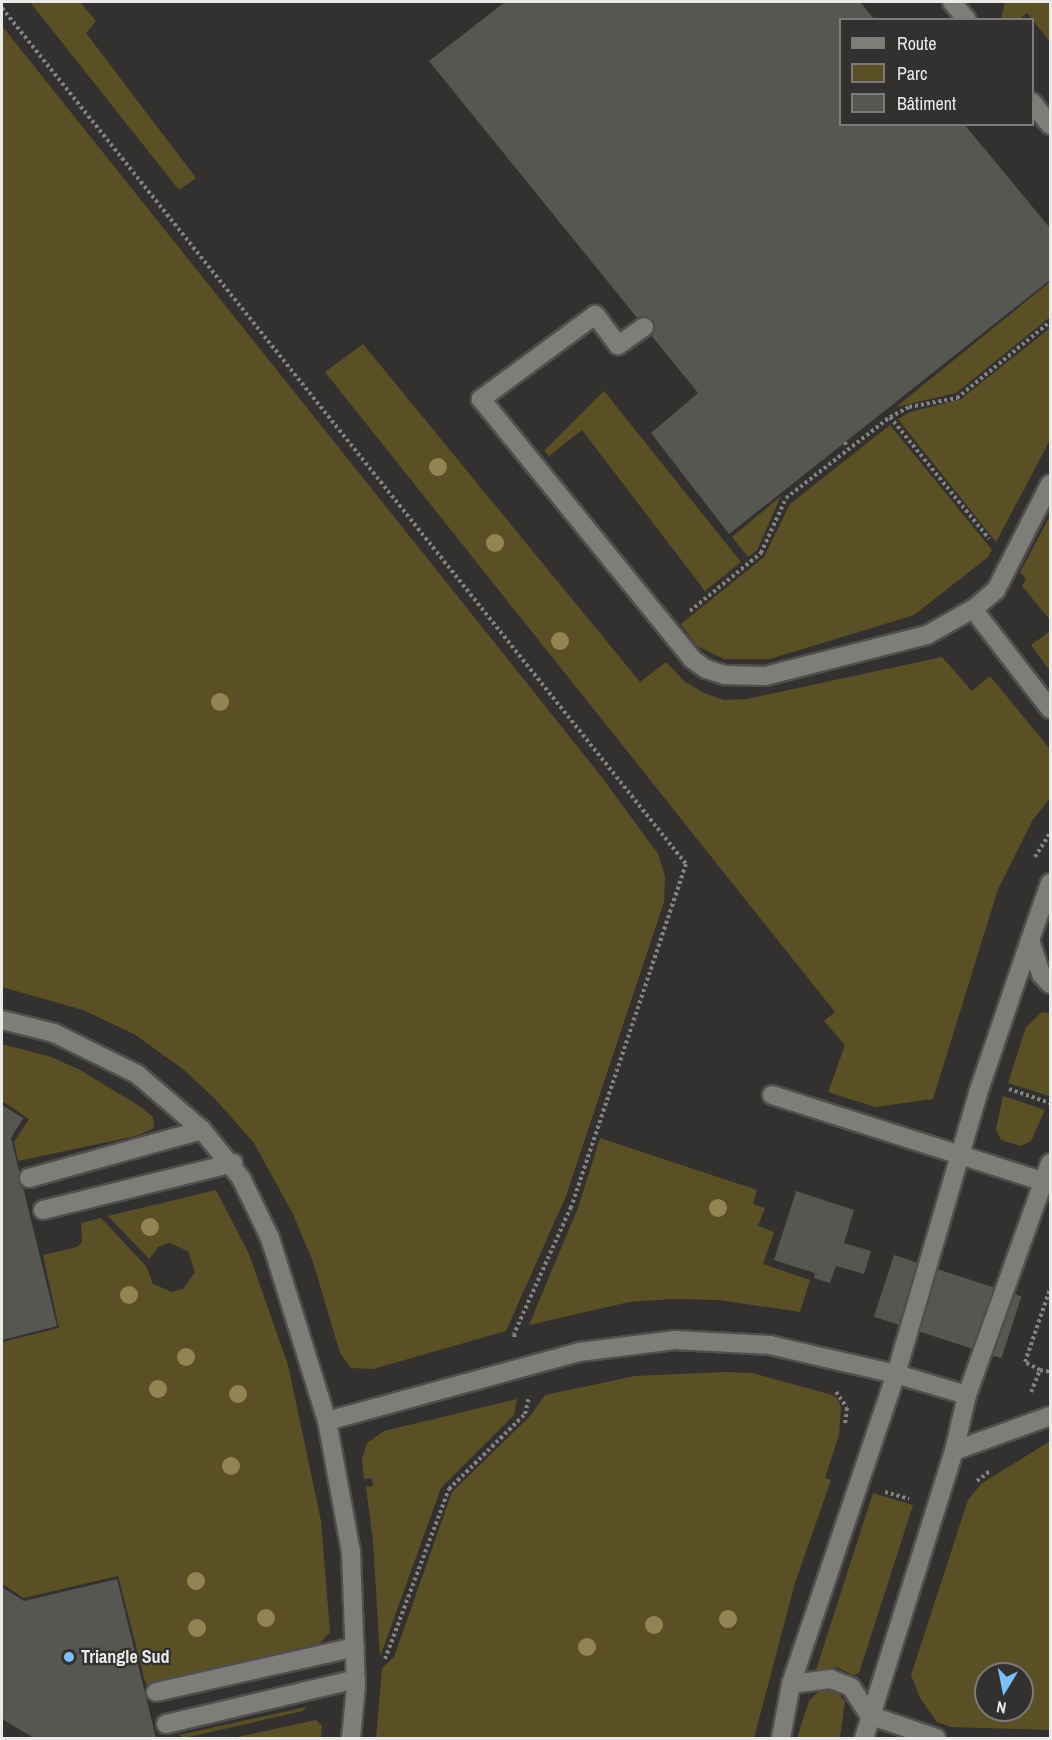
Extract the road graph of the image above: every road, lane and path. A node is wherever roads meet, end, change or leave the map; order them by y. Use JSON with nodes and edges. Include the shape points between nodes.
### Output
{"nodes":[{"id":1,"x":952,"y":2,"type":"edge"},
{"id":2,"x":2,"y":8,"type":"edge"},
{"id":3,"x":965,"y":18,"type":"edge"},
{"id":4,"x":1034,"y":105,"type":"edge"},
{"id":5,"x":1050,"y":125,"type":"edge"},
{"id":6,"x":1050,"y":322,"type":"edge"},
{"id":7,"x":644,"y":327,"type":"dead end"},
{"id":8,"x":890,"y":417,"type":"junction"},
{"id":9,"x":845,"y":442,"type":"dead end"},
{"id":10,"x":848,"y":448,"type":"junction"},
{"id":11,"x":1050,"y":484,"type":"edge"},
{"id":12,"x":1009,"y":563,"type":"junction"},
{"id":13,"x":974,"y":609,"type":"junction"},
{"id":14,"x":670,"y":628,"type":"junction"},
{"id":15,"x":1050,"y":709,"type":"edge"},
{"id":16,"x":1050,"y":883,"type":"edge"},
{"id":17,"x":1029,"y":940,"type":"junction"},
{"id":18,"x":1050,"y":984,"type":"edge"},
{"id":19,"x":2,"y":1020,"type":"edge"},
{"id":20,"x":772,"y":1095,"type":"dead end"},
{"id":21,"x":202,"y":1130,"type":"junction"},
{"id":22,"x":963,"y":1154,"type":"junction"},
{"id":23,"x":233,"y":1163,"type":"junction"},
{"id":24,"x":1050,"y":1163,"type":"edge"},
{"id":25,"x":29,"y":1178,"type":"dead end"},
{"id":26,"x":1044,"y":1182,"type":"junction"},
{"id":27,"x":43,"y":1210,"type":"dead end"},
{"id":28,"x":1050,"y":1289,"type":"edge"},
{"id":29,"x":522,"y":1368,"type":"junction"},
{"id":30,"x":1040,"y":1370,"type":"junction"},
{"id":31,"x":1050,"y":1372,"type":"edge"},
{"id":32,"x":896,"y":1374,"type":"junction"},
{"id":33,"x":540,"y":1390,"type":"dead end"},
{"id":34,"x":833,"y":1390,"type":"dead end"},
{"id":35,"x":529,"y":1393,"type":"junction"},
{"id":36,"x":518,"y":1395,"type":"dead end"},
{"id":37,"x":967,"y":1395,"type":"junction"},
{"id":38,"x":1050,"y":1416,"type":"edge"},
{"id":39,"x":327,"y":1421,"type":"junction"},
{"id":40,"x":1017,"y":1430,"type":"junction"},
{"id":41,"x":842,"y":1436,"type":"dead end"},
{"id":42,"x":954,"y":1451,"type":"junction"},
{"id":43,"x":859,"y":1484,"type":"junction"},
{"id":44,"x":971,"y":1488,"type":"dead end"},
{"id":45,"x":935,"y":1507,"type":"junction"},
{"id":46,"x":355,"y":1647,"type":"junction"},
{"id":47,"x":356,"y":1682,"type":"junction"},
{"id":48,"x":791,"y":1684,"type":"junction"},
{"id":49,"x":156,"y":1692,"type":"dead end"},
{"id":50,"x":869,"y":1715,"type":"junction"},
{"id":51,"x":166,"y":1724,"type":"dead end"},
{"id":52,"x":351,"y":1738,"type":"edge"},
{"id":53,"x":781,"y":1738,"type":"edge"},
{"id":54,"x":864,"y":1738,"type":"edge"},
{"id":55,"x":936,"y":1738,"type":"edge"}],
"edges":[{"from":1,"to":3,"type":"street"},
{"from":2,"to":29,"type":"path","via":[[686,864],[571,1207],[514,1334]]},
{"from":4,"to":5,"type":"street"},
{"from":6,"to":8,"type":"path","via":[[957,398],[909,407]]},
{"from":7,"to":14,"type":"street","via":[[618,345],[595,315],[481,399]]},
{"from":8,"to":10,"type":"path"},
{"from":8,"to":12,"type":"path"},
{"from":9,"to":10,"type":"path"},
{"from":10,"to":14,"type":"path","via":[[786,498],[761,553]]},
{"from":11,"to":12,"type":"street"},
{"from":12,"to":13,"type":"street","via":[[996,590]]},
{"from":13,"to":14,"type":"street","via":[[927,635],[765,676],[741,677],[706,669],[692,659]]},
{"from":13,"to":15,"type":"street"},
{"from":16,"to":17,"type":"street"},
{"from":17,"to":18,"type":"street","via":[[1041,974]]},
{"from":17,"to":22,"type":"street","via":[[978,1093]]},
{"from":19,"to":21,"type":"street","via":[[54,1033],[117,1063],[171,1099]]},
{"from":20,"to":22,"type":"street"},
{"from":21,"to":23,"type":"street"},
{"from":21,"to":25,"type":"street"},
{"from":22,"to":26,"type":"street"},
{"from":22,"to":32,"type":"street"},
{"from":23,"to":27,"type":"street"},
{"from":23,"to":39,"type":"street","via":[[270,1238]]},
{"from":24,"to":26,"type":"street"},
{"from":26,"to":37,"type":"street"},
{"from":28,"to":30,"type":"path","via":[[1025,1362]]},
{"from":29,"to":32,"type":"street","via":[[579,1352],[675,1340],[770,1345]]},
{"from":29,"to":35,"type":"path"},
{"from":29,"to":39,"type":"street"},
{"from":30,"to":31,"type":"path"},
{"from":30,"to":40,"type":"path"},
{"from":32,"to":37,"type":"street"},
{"from":32,"to":43,"type":"street"},
{"from":33,"to":35,"type":"path"},
{"from":34,"to":41,"type":"path","via":[[840,1394],[847,1408]]},
{"from":35,"to":36,"type":"path"},
{"from":35,"to":47,"type":"path","via":[[525,1414],[449,1489],[388,1656]]},
{"from":37,"to":42,"type":"street"},
{"from":38,"to":40,"type":"street"},
{"from":39,"to":46,"type":"street","via":[[351,1552]]},
{"from":40,"to":42,"type":"street"},
{"from":40,"to":44,"type":"path","via":[[1002,1464]]},
{"from":42,"to":45,"type":"street"},
{"from":43,"to":45,"type":"path"},
{"from":43,"to":48,"type":"street"},
{"from":45,"to":50,"type":"street"},
{"from":46,"to":47,"type":"street"},
{"from":46,"to":49,"type":"street"},
{"from":47,"to":51,"type":"street"},
{"from":47,"to":52,"type":"street"},
{"from":48,"to":50,"type":"street","via":[[831,1679],[851,1687]]},
{"from":48,"to":53,"type":"street"},
{"from":50,"to":54,"type":"street"},
{"from":50,"to":55,"type":"street"}]}
